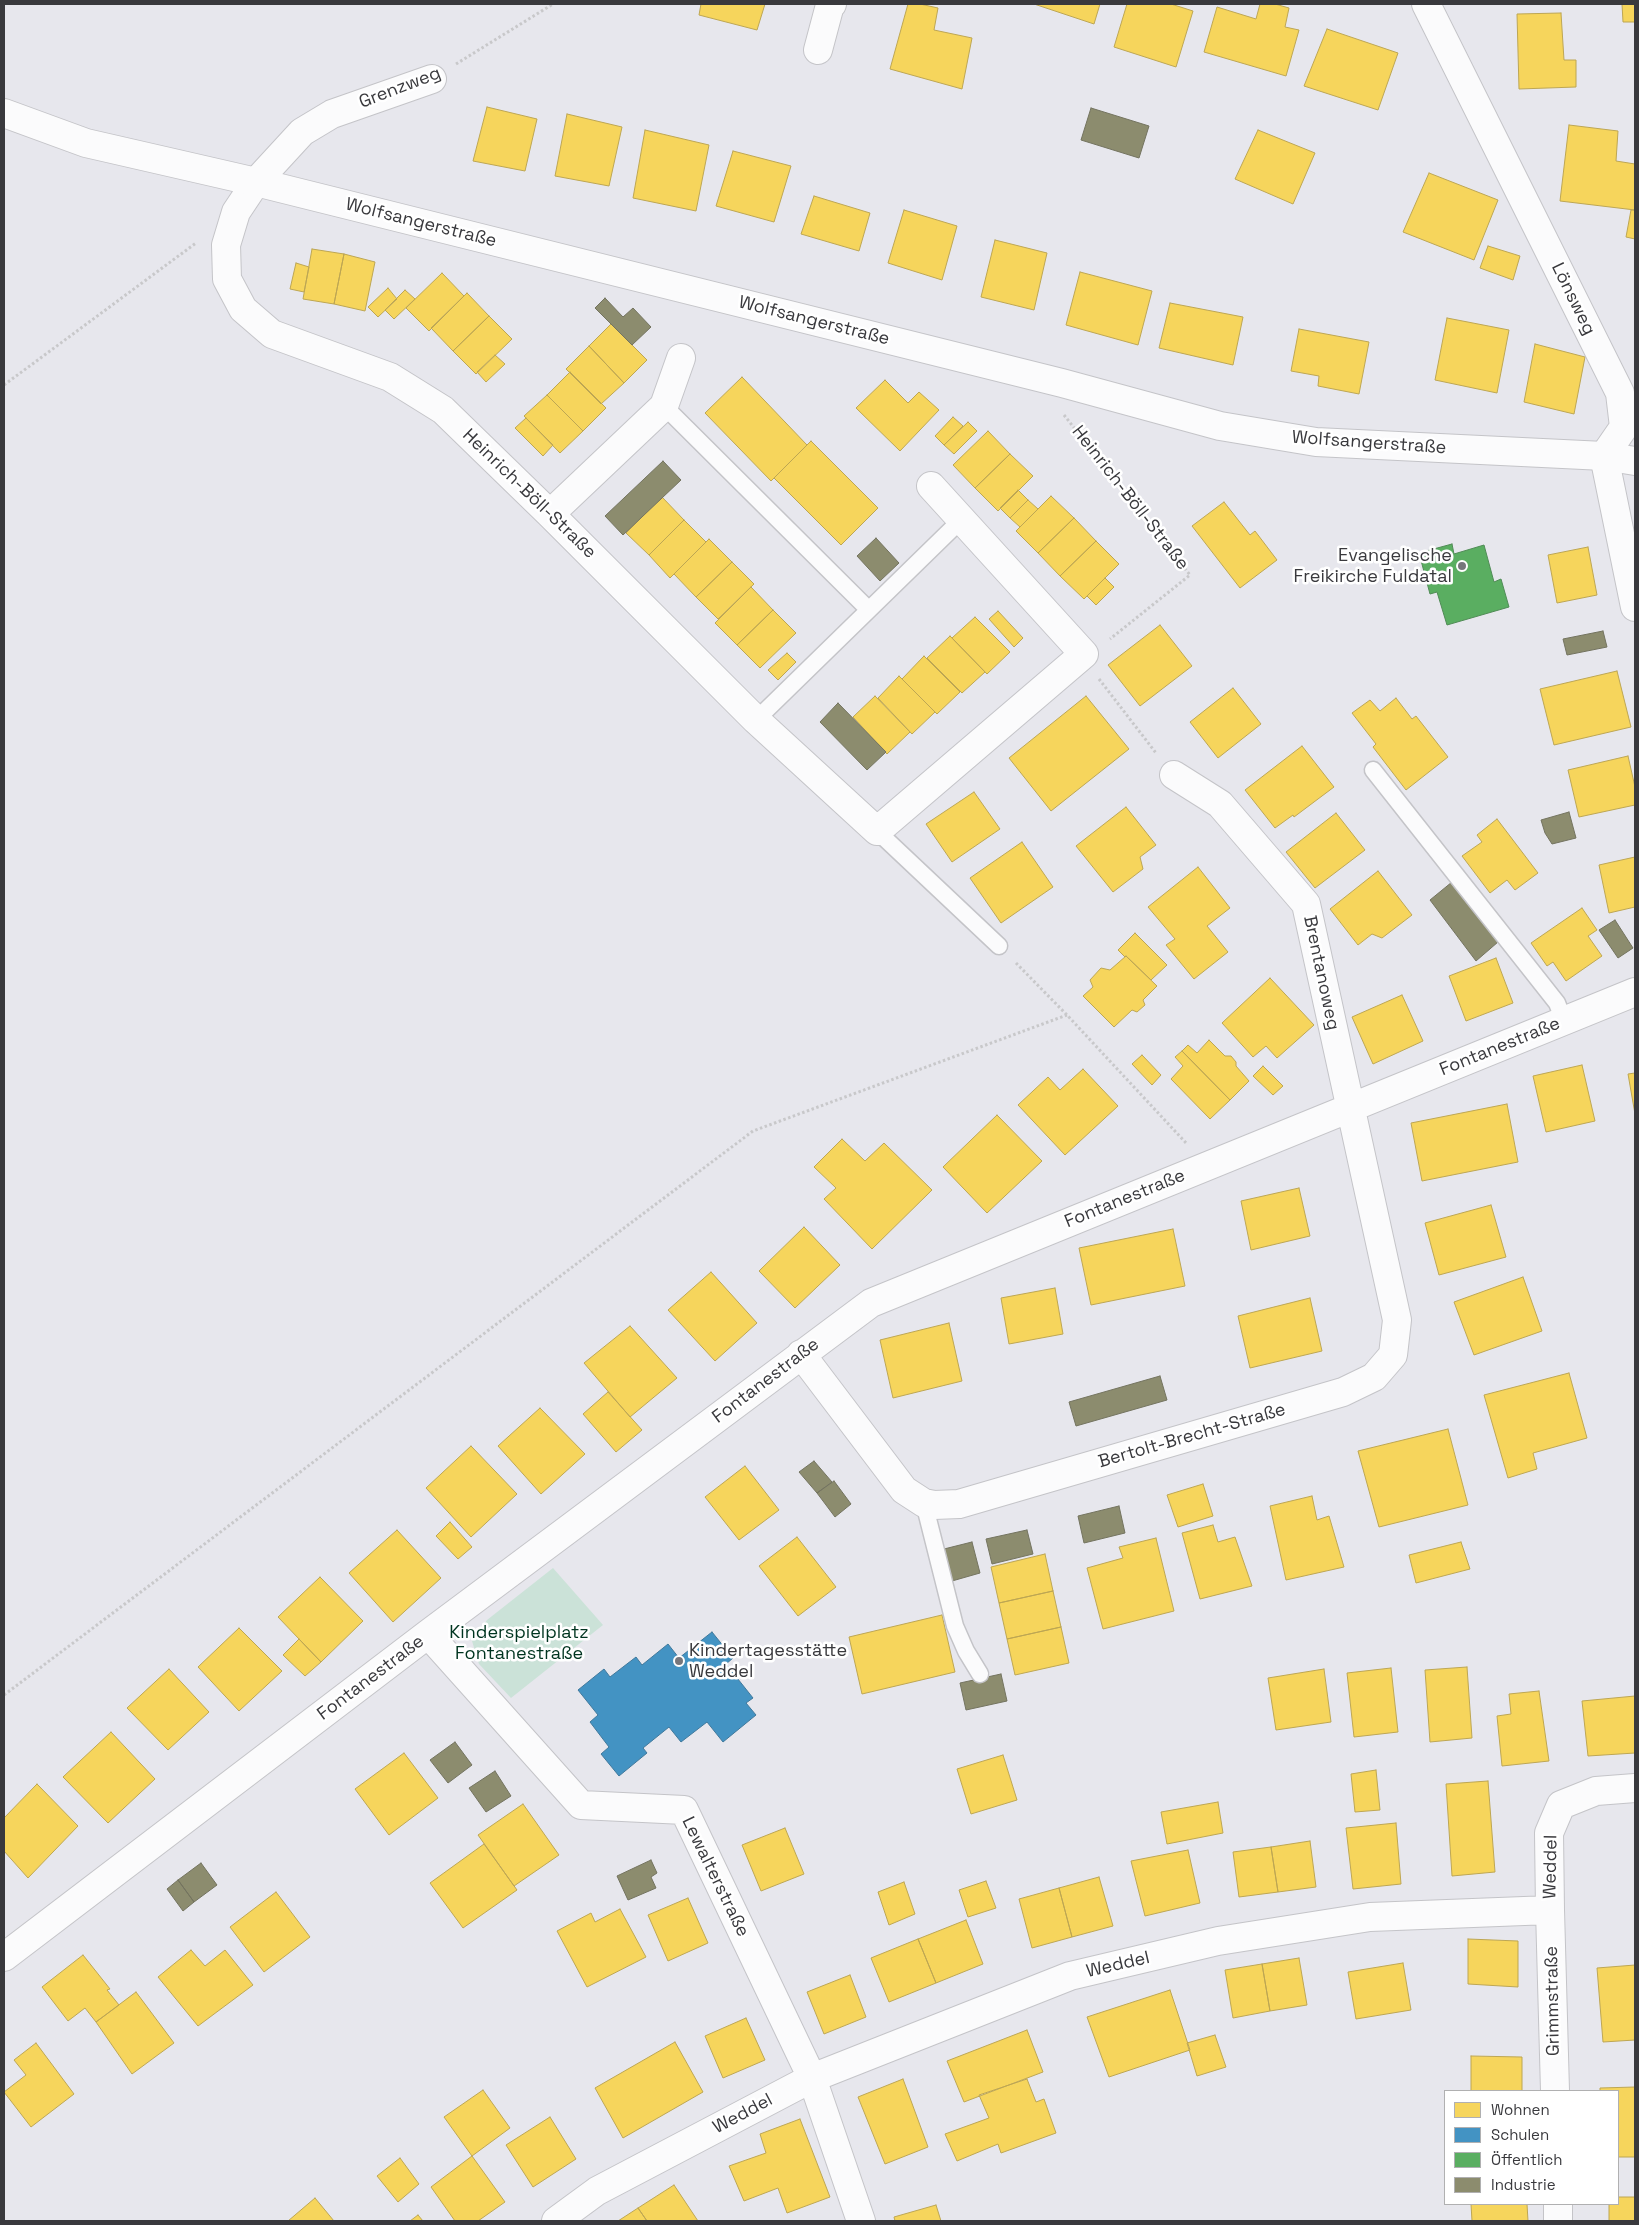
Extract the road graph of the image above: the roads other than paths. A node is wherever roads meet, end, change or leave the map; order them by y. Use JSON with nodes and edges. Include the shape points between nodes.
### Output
{"nodes":[{"id":1,"x":832,"y":4,"type":"edge"},
{"id":2,"x":1426,"y":4,"type":"edge"},
{"id":3,"x":818,"y":50,"type":"dead end"},
{"id":4,"x":432,"y":79,"type":"road end"},
{"id":5,"x":4,"y":113,"type":"edge"},
{"id":6,"x":256,"y":182,"type":"junction"},
{"id":7,"x":681,"y":358,"type":"dead end"},
{"id":8,"x":664,"y":406,"type":"junction"},
{"id":9,"x":1604,"y":456,"type":"junction"},
{"id":10,"x":1635,"y":461,"type":"edge"},
{"id":11,"x":931,"y":486,"type":"dead end"},
{"id":12,"x":550,"y":514,"type":"junction"},
{"id":13,"x":962,"y":519,"type":"junction"},
{"id":14,"x":1635,"y":607,"type":"edge"},
{"id":15,"x":868,"y":609,"type":"junction"},
{"id":16,"x":756,"y":720,"type":"junction"},
{"id":17,"x":1373,"y":770,"type":"dead end"},
{"id":18,"x":1174,"y":775,"type":"road end"},
{"id":19,"x":877,"y":832,"type":"junction"},
{"id":20,"x":1000,"y":946,"type":"road end"},
{"id":21,"x":1635,"y":992,"type":"edge"},
{"id":22,"x":1564,"y":1021,"type":"junction"},
{"id":23,"x":1350,"y":1108,"type":"junction"},
{"id":24,"x":801,"y":1354,"type":"junction"},
{"id":25,"x":924,"y":1503,"type":"junction"},
{"id":26,"x":428,"y":1634,"type":"junction"},
{"id":27,"x":980,"y":1674,"type":"dead end"},
{"id":28,"x":1635,"y":1788,"type":"edge"},
{"id":29,"x":1550,"y":1910,"type":"junction"},
{"id":30,"x":4,"y":1957,"type":"edge"},
{"id":31,"x":812,"y":2078,"type":"junction"},
{"id":32,"x":1555,"y":2090,"type":"edge"},
{"id":33,"x":1558,"y":2205,"type":"edge"},
{"id":34,"x":556,"y":2221,"type":"edge"},
{"id":35,"x":861,"y":2221,"type":"edge"},
{"id":36,"x":1558,"y":2221,"type":"edge"}],
"edges":[{"from":1,"to":3,"type":"street"},
{"from":2,"to":9,"type":"street","name":"Lönsweg","via":[[1620,393],[1624,427]]},
{"from":4,"to":6,"type":"street","name":"Grenzweg","via":[[332,114],[302,132]]},
{"from":5,"to":6,"type":"street","name":"Wolfsangerstraße","via":[[86,143]]},
{"from":6,"to":9,"type":"street","name":"Wolfsangerstraße","via":[[1062,383],[1220,426],[1316,442]]},
{"from":6,"to":12,"type":"street","name":"Heinrich-Böll-Straße","via":[[236,212],[226,245],[227,279],[243,309],[272,334],[390,377],[443,410]]},
{"from":7,"to":8,"type":"street"},
{"from":8,"to":12,"type":"street"},
{"from":8,"to":15,"type":"lane"},
{"from":9,"to":10,"type":"street","name":"Wolfsangerstraße"},
{"from":9,"to":14,"type":"street"},
{"from":11,"to":13,"type":"street"},
{"from":12,"to":16,"type":"street","name":"Heinrich-Böll-Straße"},
{"from":13,"to":15,"type":"lane"},
{"from":13,"to":19,"type":"street","via":[[1084,654]]},
{"from":15,"to":16,"type":"lane"},
{"from":16,"to":19,"type":"street","name":"Heinrich-Böll-Straße"},
{"from":17,"to":22,"type":"lane","via":[[1557,1003]]},
{"from":18,"to":23,"type":"street","name":"Brentanoweg","via":[[1220,804],[1306,904]]},
{"from":19,"to":20,"type":"lane","name":"Heinrich-Böll-Straße"},
{"from":21,"to":22,"type":"street","name":"Fontanestraße"},
{"from":22,"to":23,"type":"street","name":"Fontanestraße"},
{"from":23,"to":24,"type":"street","name":"Fontanestraße","via":[[871,1303]]},
{"from":23,"to":25,"type":"street","name":"Bertolt-Brecht-Straße","via":[[1397,1320],[1393,1355],[1374,1377],[1342,1392],[959,1504]]},
{"from":24,"to":25,"type":"street","via":[[904,1490]]},
{"from":24,"to":26,"type":"street","name":"Fontanestraße"},
{"from":25,"to":27,"type":"lane","via":[[955,1626]]},
{"from":26,"to":30,"type":"street","name":"Fontanestraße"},
{"from":26,"to":31,"type":"street","name":"Lewalterstraße","via":[[581,1805],[684,1810]]},
{"from":28,"to":29,"type":"street","name":"Weddel","via":[[1596,1791],[1561,1805],[1549,1832]]},
{"from":29,"to":31,"type":"street","name":"Weddel","via":[[1370,1917],[1218,1941],[1070,1976]]},
{"from":29,"to":32,"type":"street","name":"Grimmstraße"},
{"from":31,"to":34,"type":"street","name":"Weddel","via":[[597,2191]]},
{"from":31,"to":35,"type":"street","name":"Lewalterstraße"},
{"from":33,"to":36,"type":"street"}]}
